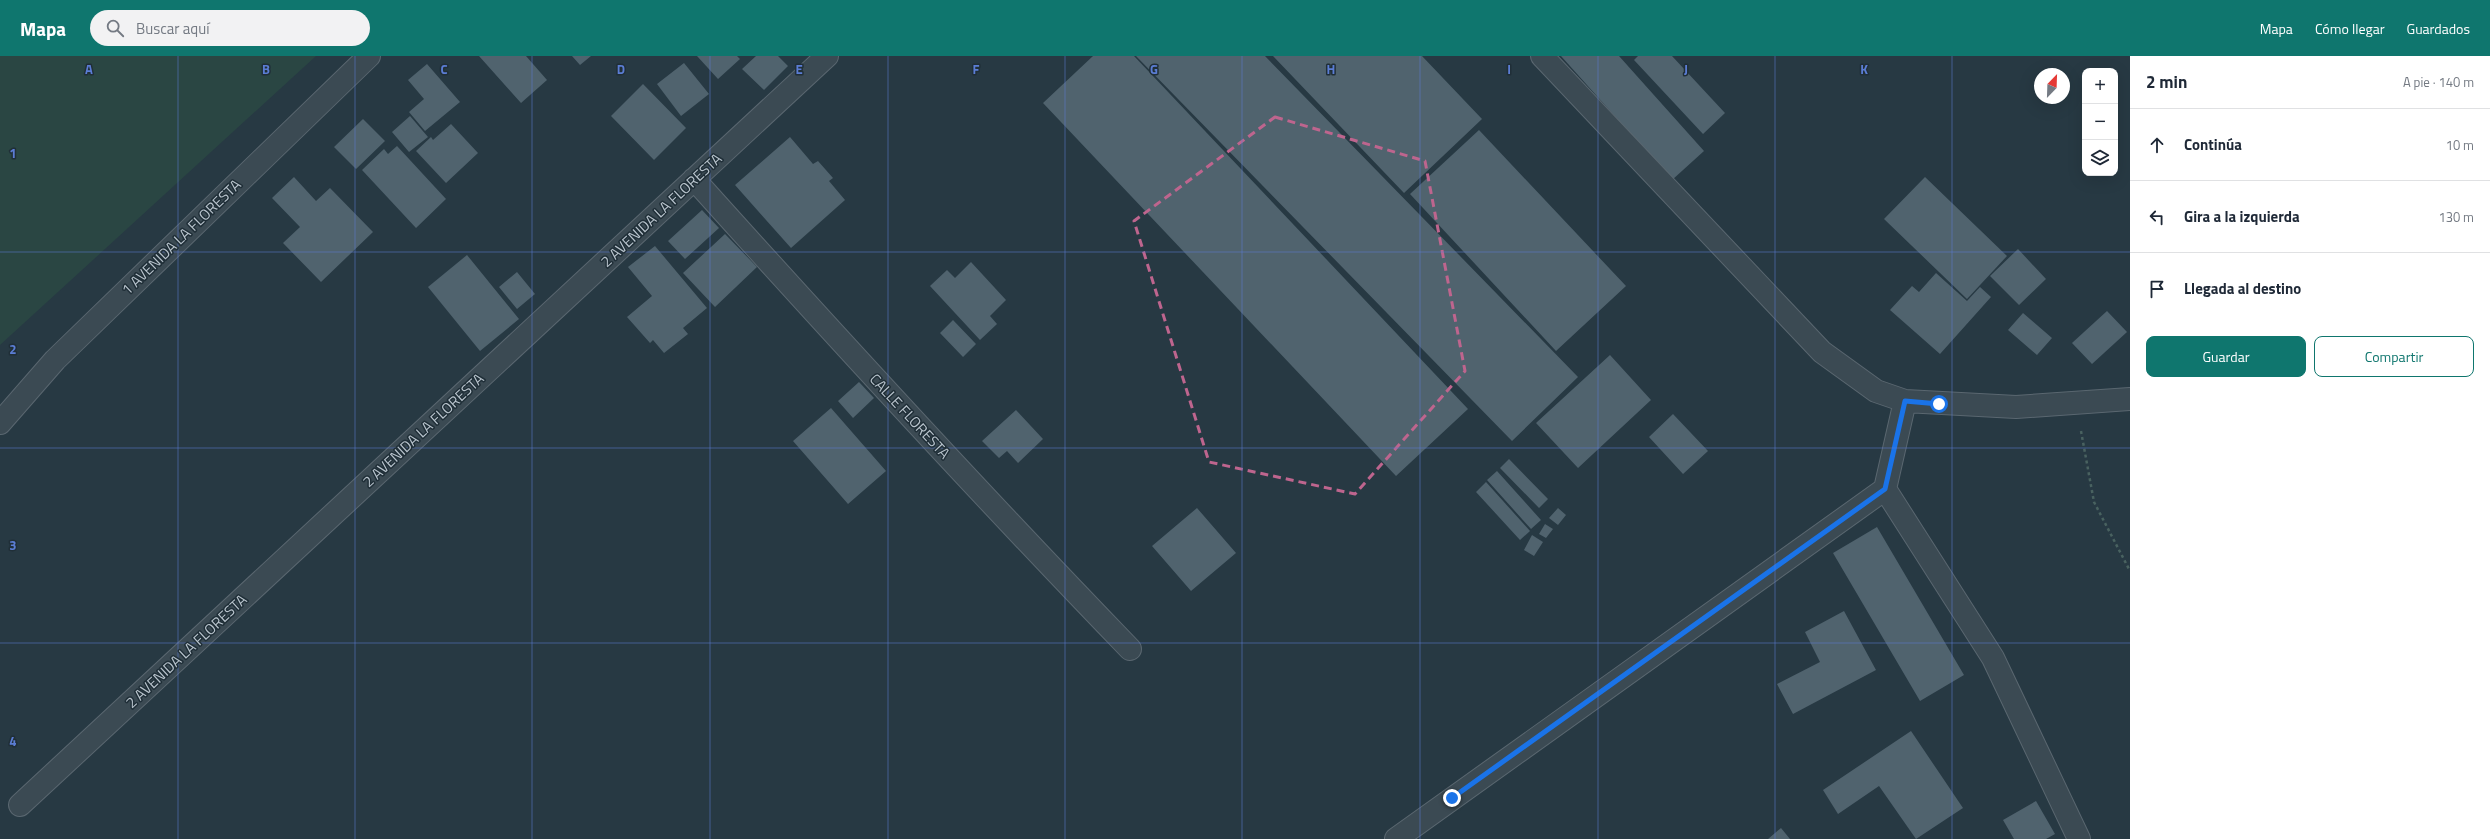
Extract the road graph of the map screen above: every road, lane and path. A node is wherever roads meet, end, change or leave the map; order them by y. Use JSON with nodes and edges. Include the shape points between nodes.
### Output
{"nodes":[{"id":1,"x":369,"y":56,"type":"edge"},
{"id":2,"x":827,"y":56,"type":"edge"},
{"id":3,"x":1542,"y":56,"type":"edge"},
{"id":4,"x":694,"y":178,"type":"junction"},
{"id":5,"x":2130,"y":399,"type":"edge"},
{"id":6,"x":1905,"y":401,"type":"junction"},
{"id":7,"x":2076,"y":403,"type":"junction"},
{"id":8,"x":0,"y":423,"type":"edge"},
{"id":9,"x":1885,"y":489,"type":"junction"},
{"id":10,"x":2130,"y":571,"type":"edge"},
{"id":11,"x":1130,"y":649,"type":"dead end"},
{"id":12,"x":20,"y":805,"type":"dead end"},
{"id":13,"x":1396,"y":839,"type":"edge"},
{"id":14,"x":2079,"y":839,"type":"edge"}],
"edges":[{"from":1,"to":8,"type":"street","name":"1 AVENIDA LA FLORESTA","via":[[55,360]]},
{"from":2,"to":4,"type":"street","name":"2 AVENIDA LA FLORESTA"},
{"from":3,"to":6,"type":"street","via":[[1822,352],[1876,390]]},
{"from":4,"to":11,"type":"street","name":"CALLE FLORESTA","via":[[1033,550]]},
{"from":4,"to":12,"type":"street","name":"2 AVENIDA LA FLORESTA"},
{"from":5,"to":7,"type":"street"},
{"from":6,"to":7,"type":"street","via":[[2016,407]]},
{"from":6,"to":9,"type":"street"},
{"from":7,"to":10,"type":"path","via":[[2094,502]]},
{"from":9,"to":13,"type":"street"},
{"from":9,"to":14,"type":"street","via":[[1993,658]]}]}
